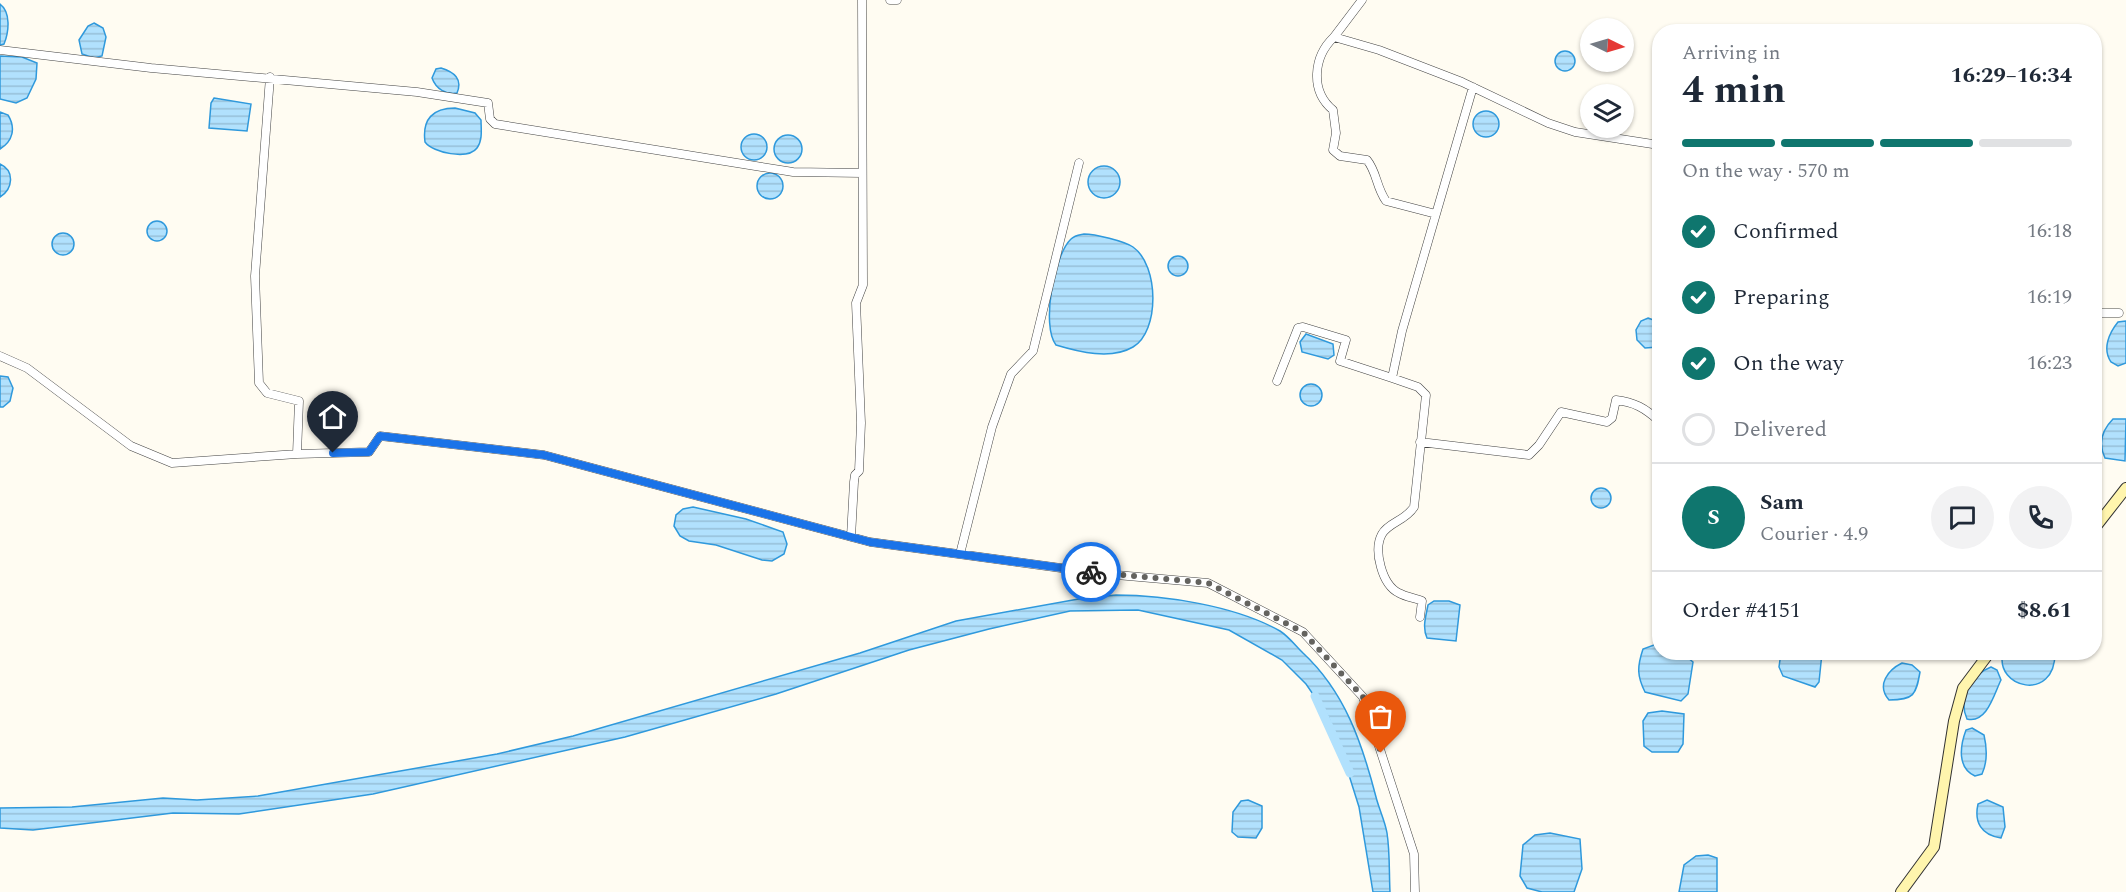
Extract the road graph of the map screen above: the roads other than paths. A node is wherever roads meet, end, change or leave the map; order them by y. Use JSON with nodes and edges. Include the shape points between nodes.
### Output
{"nodes":[{"id":1,"x":862,"y":0,"type":"edge"},
{"id":2,"x":890,"y":0,"type":"edge"},
{"id":3,"x":897,"y":0,"type":"edge"},
{"id":4,"x":1362,"y":0,"type":"edge"},
{"id":5,"x":1334,"y":37,"type":"junction"},
{"id":6,"x":0,"y":50,"type":"edge"},
{"id":7,"x":270,"y":77,"type":"junction"},
{"id":8,"x":1473,"y":87,"type":"junction"},
{"id":9,"x":1652,"y":144,"type":"edge"},
{"id":10,"x":1079,"y":163,"type":"dead end"},
{"id":11,"x":862,"y":174,"type":"junction"},
{"id":12,"x":1436,"y":214,"type":"junction"},
{"id":13,"x":2102,"y":313,"type":"edge"},
{"id":14,"x":2119,"y":313,"type":"dead end"},
{"id":15,"x":0,"y":356,"type":"edge"},
{"id":16,"x":1392,"y":378,"type":"junction"},
{"id":17,"x":1277,"y":381,"type":"dead end"},
{"id":18,"x":1652,"y":415,"type":"edge"},
{"id":19,"x":1420,"y":442,"type":"junction"},
{"id":20,"x":297,"y":454,"type":"junction"},
{"id":21,"x":2126,"y":488,"type":"edge"},
{"id":22,"x":2102,"y":519,"type":"edge"},
{"id":23,"x":851,"y":537,"type":"junction"},
{"id":24,"x":960,"y":554,"type":"junction"},
{"id":25,"x":1420,"y":617,"type":"dead end"},
{"id":26,"x":1984,"y":660,"type":"edge"},
{"id":27,"x":1415,"y":892,"type":"edge"},
{"id":28,"x":1901,"y":892,"type":"edge"}],
"edges":[{"from":1,"to":11,"type":"street"},
{"from":2,"to":3,"type":"street"},
{"from":4,"to":5,"type":"street"},
{"from":5,"to":8,"type":"street"},
{"from":5,"to":12,"type":"street","via":[[1324,47],[1317,89],[1323,102],[1333,110],[1333,150],[1340,156],[1367,160],[1377,189],[1386,201]]},
{"from":6,"to":7,"type":"street"},
{"from":7,"to":11,"type":"street","via":[[474,101],[488,104],[490,119],[495,124],[635,147],[793,172]]},
{"from":7,"to":20,"type":"street","via":[[255,276],[259,383],[267,393],[299,401]]},
{"from":8,"to":9,"type":"street","via":[[1575,132]]},
{"from":8,"to":12,"type":"street"},
{"from":10,"to":24,"type":"street","via":[[1033,351],[1011,374],[992,427]]},
{"from":11,"to":23,"type":"street","via":[[863,285],[856,303],[861,423]]},
{"from":12,"to":16,"type":"street"},
{"from":13,"to":14,"type":"street"},
{"from":15,"to":20,"type":"street","via":[[27,368],[130,446],[172,463]]},
{"from":16,"to":17,"type":"street","via":[[1340,361],[1346,340],[1303,327],[1298,328]]},
{"from":16,"to":19,"type":"street","via":[[1411,383],[1426,395]]},
{"from":18,"to":19,"type":"street","via":[[1632,402],[1616,400],[1608,422],[1561,412],[1529,455]]},
{"from":19,"to":25,"type":"street","via":[[1414,507],[1407,518],[1383,532],[1377,545],[1384,574],[1397,593],[1422,600]]},
{"from":20,"to":23,"type":"street","via":[[369,452],[380,436],[544,455]]},
{"from":21,"to":22,"type":"main road"},
{"from":23,"to":24,"type":"street"},
{"from":24,"to":27,"type":"street","via":[[1208,583],[1303,632],[1363,697],[1413,854]]},
{"from":26,"to":28,"type":"main road","via":[[1963,688],[1954,720],[1934,847]]}]}
